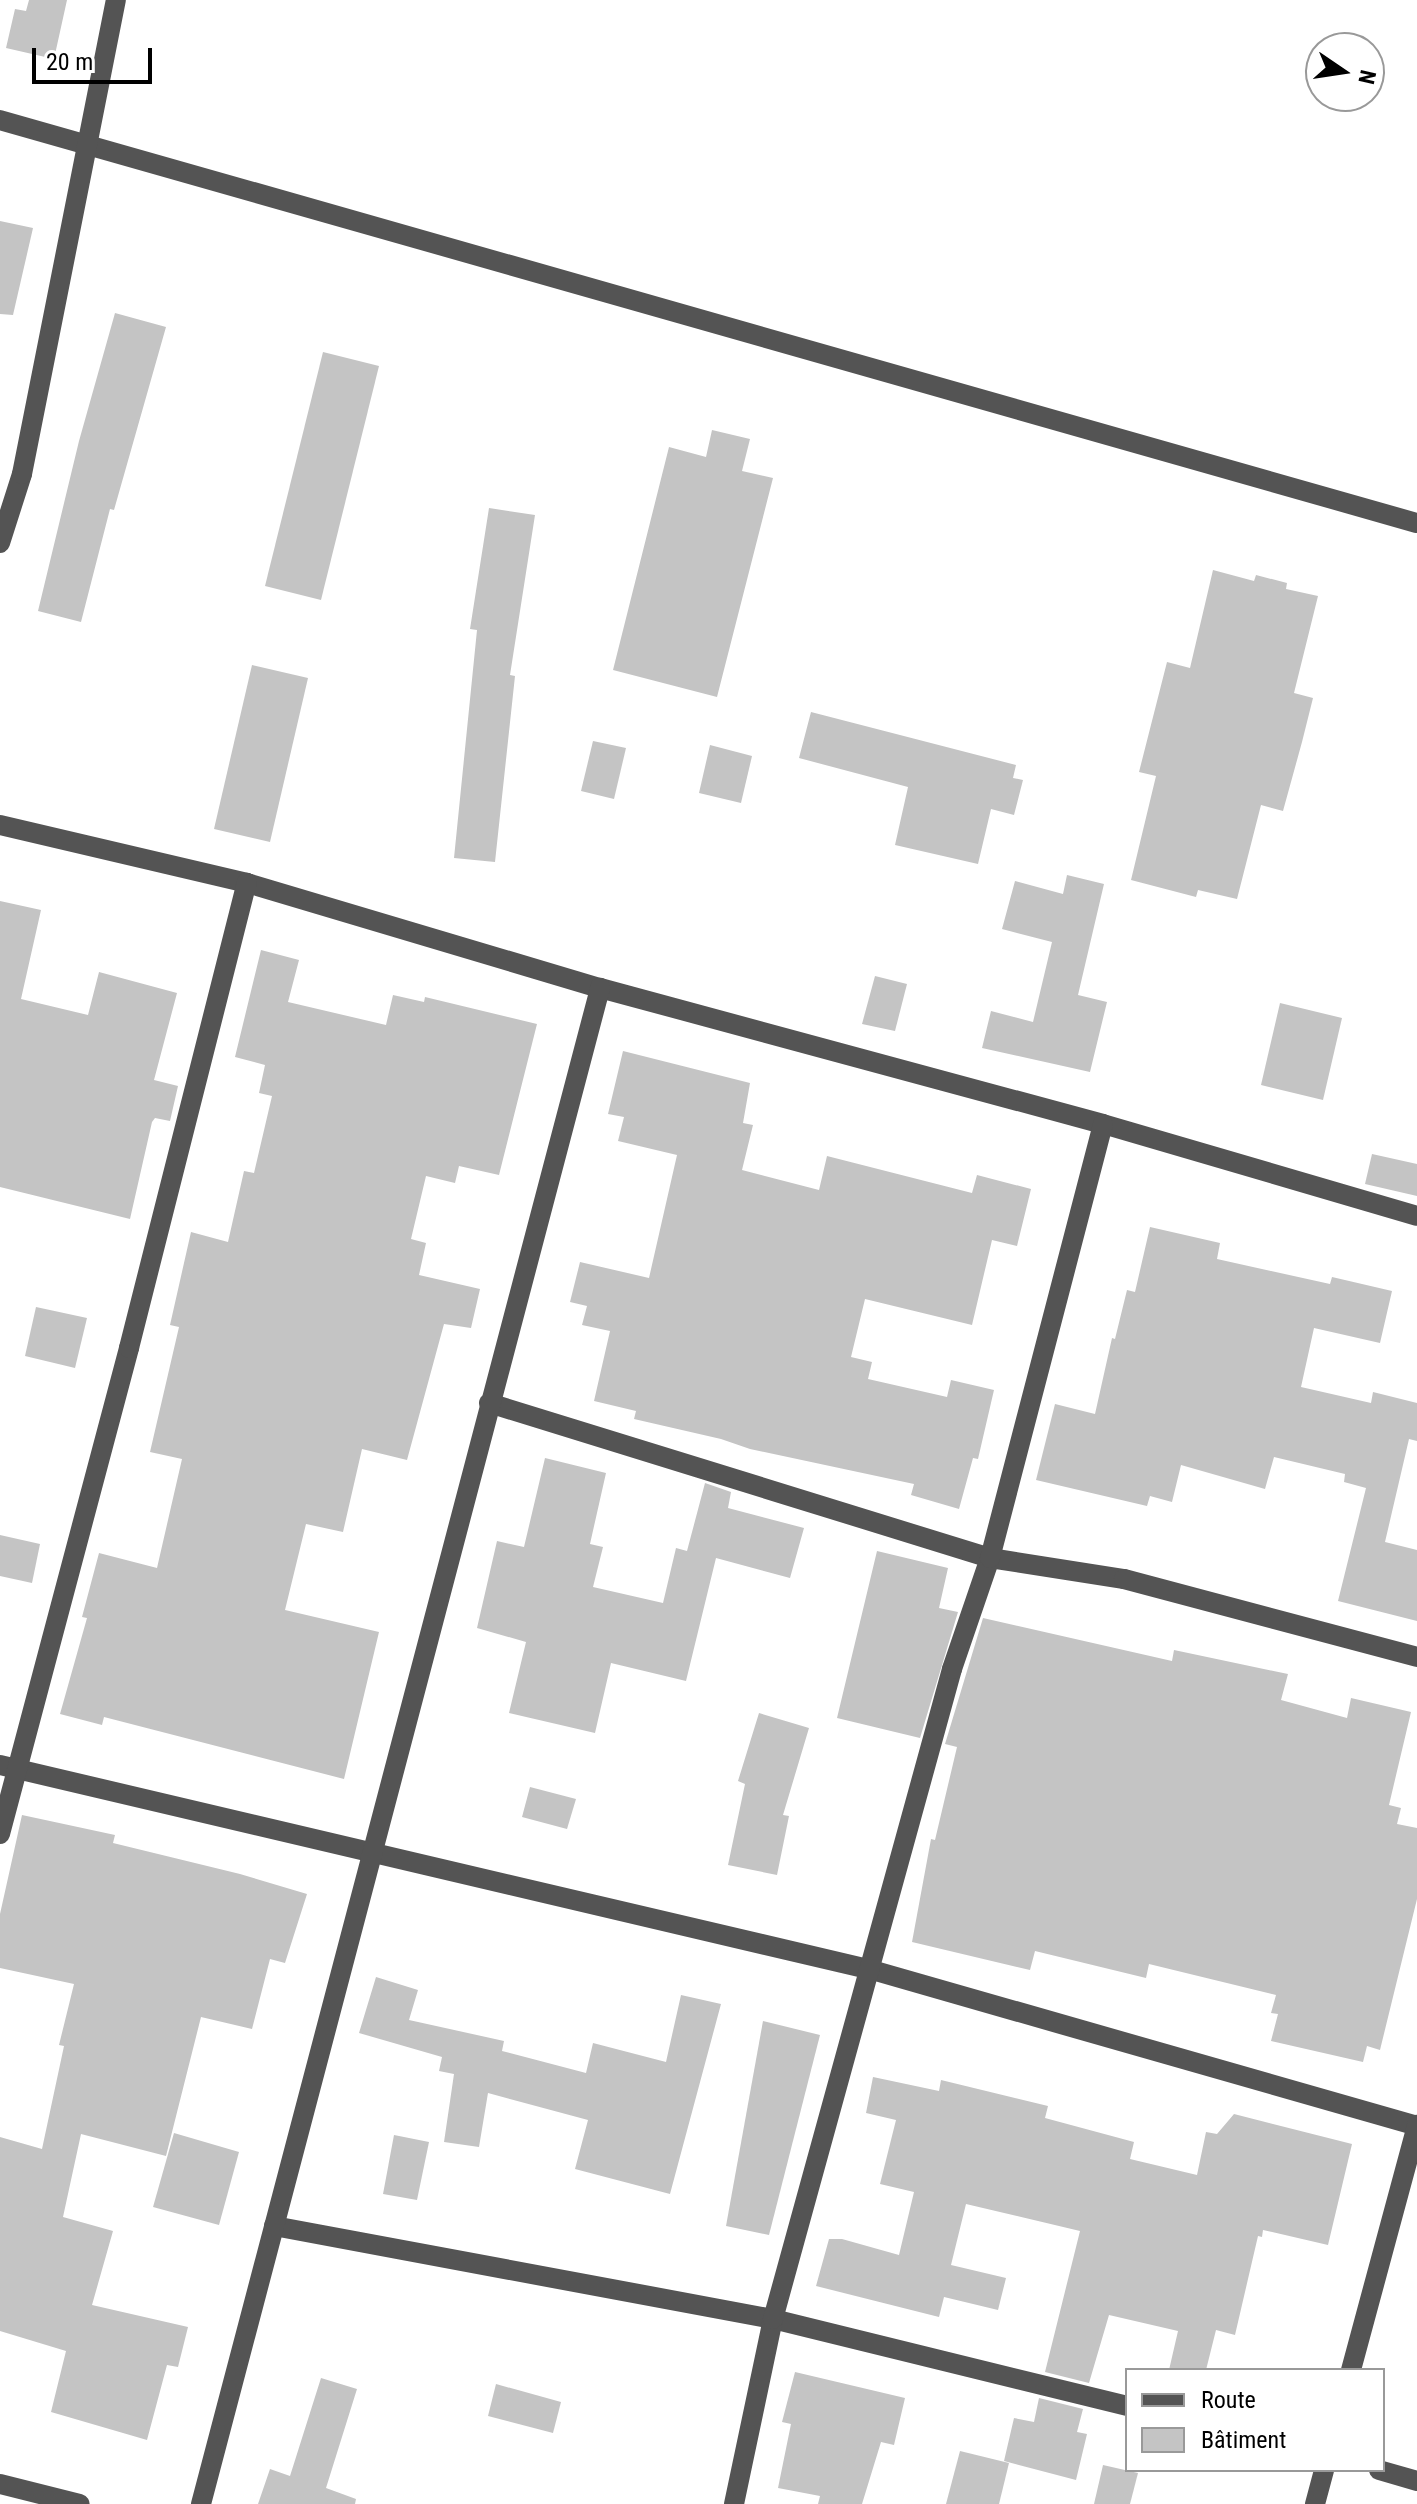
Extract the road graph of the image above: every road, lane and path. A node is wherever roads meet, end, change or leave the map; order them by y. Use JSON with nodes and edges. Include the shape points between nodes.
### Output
{"nodes":[{"id":1,"x":116,"y":0,"type":"edge"},
{"id":2,"x":0,"y":120,"type":"edge"},
{"id":3,"x":87,"y":146,"type":"junction"},
{"id":4,"x":1417,"y":523,"type":"edge"},
{"id":5,"x":0,"y":543,"type":"edge"},
{"id":6,"x":0,"y":825,"type":"edge"},
{"id":7,"x":247,"y":883,"type":"junction"},
{"id":8,"x":600,"y":988,"type":"junction"},
{"id":9,"x":1103,"y":1124,"type":"junction"},
{"id":10,"x":1417,"y":1216,"type":"edge"},
{"id":11,"x":489,"y":1403,"type":"junction"},
{"id":12,"x":990,"y":1558,"type":"junction"},
{"id":13,"x":1417,"y":1657,"type":"edge"},
{"id":14,"x":8,"y":1768,"type":"edge"},
{"id":15,"x":0,"y":1834,"type":"edge"},
{"id":16,"x":372,"y":1854,"type":"junction"},
{"id":17,"x":872,"y":1970,"type":"junction"},
{"id":18,"x":1417,"y":2126,"type":"edge"},
{"id":19,"x":274,"y":2226,"type":"junction"},
{"id":20,"x":773,"y":2319,"type":"junction"},
{"id":21,"x":1352,"y":2368,"type":"edge"},
{"id":22,"x":1125,"y":2406,"type":"edge"},
{"id":23,"x":1323,"y":2472,"type":"edge"},
{"id":24,"x":1385,"y":2472,"type":"edge"},
{"id":25,"x":1417,"y":2481,"type":"edge"},
{"id":26,"x":0,"y":2484,"type":"edge"},
{"id":27,"x":80,"y":2504,"type":"edge"},
{"id":28,"x":201,"y":2504,"type":"edge"},
{"id":29,"x":734,"y":2504,"type":"edge"},
{"id":30,"x":1315,"y":2504,"type":"edge"}],
"edges":[{"from":1,"to":3,"type":"street"},
{"from":2,"to":3,"type":"street"},
{"from":3,"to":4,"type":"street"},
{"from":3,"to":5,"type":"street","via":[[22,474]]},
{"from":6,"to":7,"type":"street"},
{"from":7,"to":8,"type":"street"},
{"from":7,"to":14,"type":"street","via":[[129,1348]]},
{"from":8,"to":9,"type":"street"},
{"from":8,"to":11,"type":"street"},
{"from":9,"to":10,"type":"street"},
{"from":9,"to":12,"type":"street"},
{"from":11,"to":12,"type":"street"},
{"from":11,"to":16,"type":"street"},
{"from":12,"to":13,"type":"street","via":[[1124,1579]]},
{"from":12,"to":17,"type":"street","via":[[952,1669]]},
{"from":14,"to":15,"type":"street"},
{"from":14,"to":16,"type":"street"},
{"from":16,"to":17,"type":"street"},
{"from":16,"to":19,"type":"street"},
{"from":17,"to":18,"type":"street"},
{"from":17,"to":20,"type":"street"},
{"from":18,"to":21,"type":"street"},
{"from":19,"to":20,"type":"street"},
{"from":19,"to":28,"type":"street"},
{"from":20,"to":22,"type":"street"},
{"from":20,"to":29,"type":"street"},
{"from":23,"to":30,"type":"street"},
{"from":24,"to":25,"type":"street"},
{"from":26,"to":27,"type":"street"}]}
